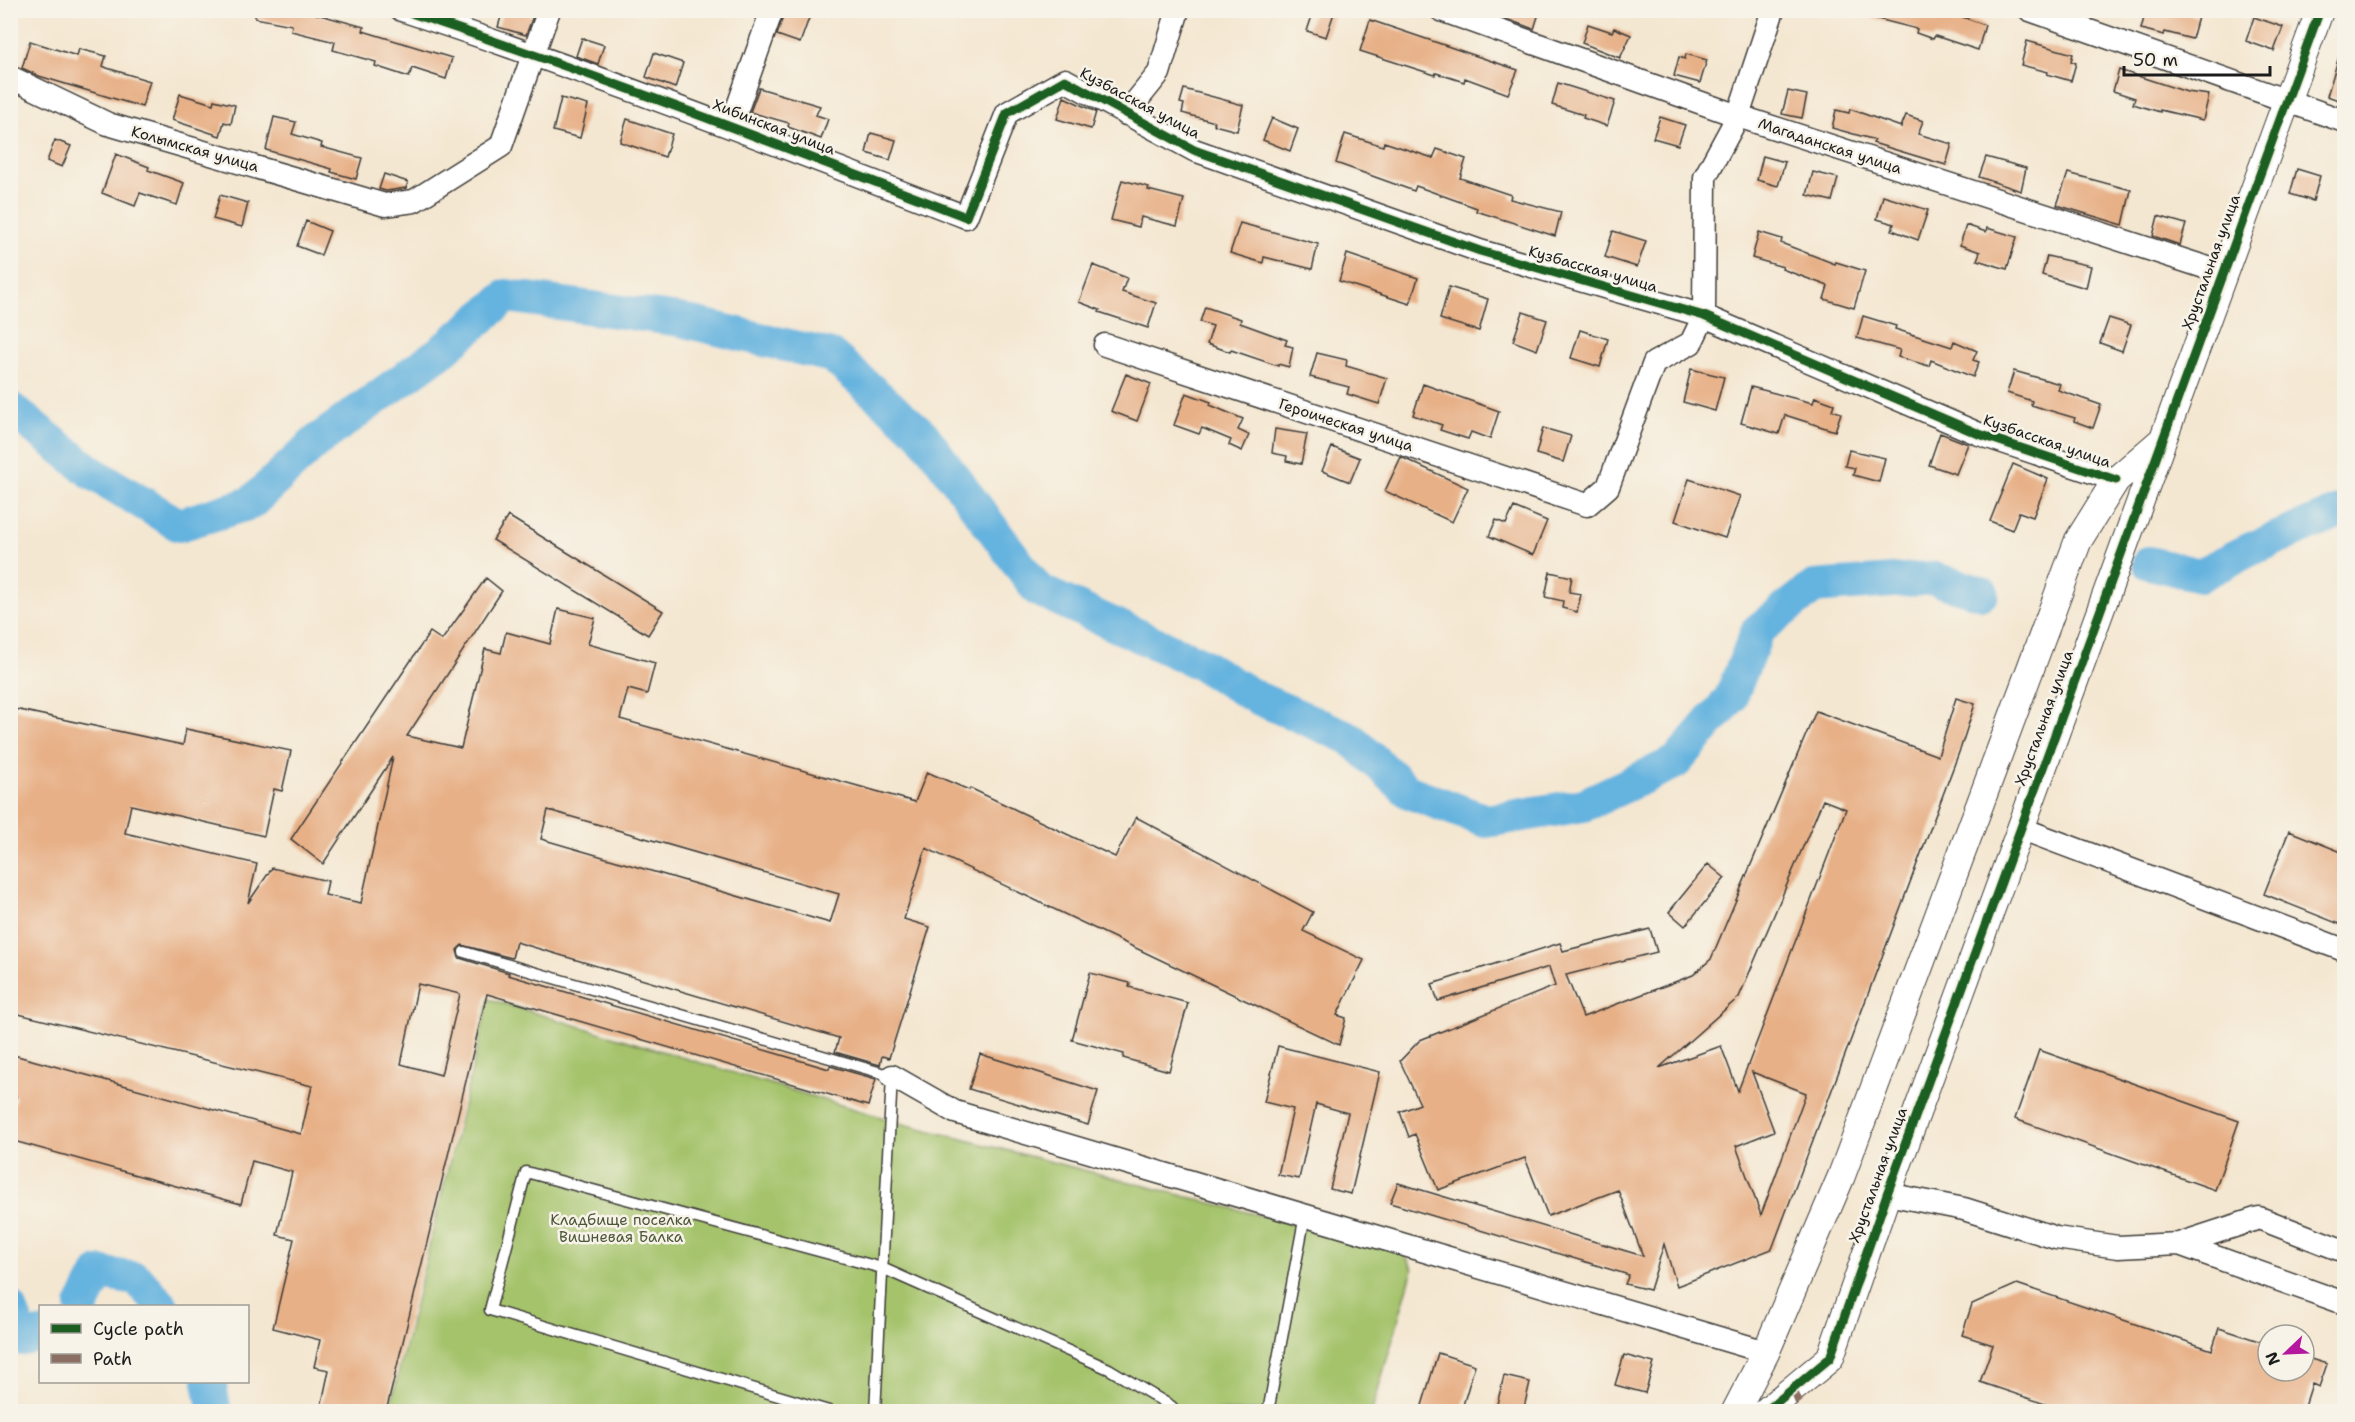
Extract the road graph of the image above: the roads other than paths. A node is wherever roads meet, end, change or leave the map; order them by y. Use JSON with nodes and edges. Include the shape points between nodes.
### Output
{"nodes":[{"id":1,"x":402,"y":10,"type":"edge"},
{"id":2,"x":549,"y":10,"type":"edge"},
{"id":3,"x":772,"y":10,"type":"edge"},
{"id":4,"x":1178,"y":10,"type":"edge"},
{"id":5,"x":1441,"y":10,"type":"edge"},
{"id":6,"x":1773,"y":10,"type":"edge"},
{"id":7,"x":2030,"y":10,"type":"edge"},
{"id":8,"x":2320,"y":10,"type":"edge"},
{"id":9,"x":535,"y":54,"type":"junction"},
{"id":10,"x":10,"y":76,"type":"edge"},
{"id":11,"x":1065,"y":80,"type":"joint"},
{"id":12,"x":2287,"y":100,"type":"junction"},
{"id":13,"x":1126,"y":114,"type":"junction"},
{"id":14,"x":1738,"y":116,"type":"junction"},
{"id":15,"x":2344,"y":120,"type":"edge"},
{"id":16,"x":731,"y":126,"type":"junction"},
{"id":17,"x":2223,"y":273,"type":"junction"},
{"id":18,"x":1704,"y":316,"type":"junction"},
{"id":19,"x":1105,"y":345,"type":"dead end"},
{"id":20,"x":2161,"y":441,"type":"junction"},
{"id":21,"x":2116,"y":480,"type":"junction"},
{"id":22,"x":2020,"y":828,"type":"junction"},
{"id":23,"x":2344,"y":950,"type":"edge"},
{"id":24,"x":464,"y":952,"type":"dead end"},
{"id":25,"x":892,"y":1076,"type":"junction"},
{"id":26,"x":1887,"y":1194,"type":"junction"},
{"id":27,"x":1305,"y":1215,"type":"junction"},
{"id":28,"x":2179,"y":1244,"type":"junction"},
{"id":29,"x":2344,"y":1251,"type":"edge"},
{"id":30,"x":882,"y":1268,"type":"junction"},
{"id":31,"x":2344,"y":1303,"type":"edge"},
{"id":32,"x":1766,"y":1352,"type":"junction"},
{"id":33,"x":832,"y":1412,"type":"edge"},
{"id":34,"x":875,"y":1412,"type":"edge"},
{"id":35,"x":1176,"y":1412,"type":"edge"},
{"id":36,"x":1268,"y":1412,"type":"edge"},
{"id":37,"x":1735,"y":1412,"type":"edge"},
{"id":38,"x":1765,"y":1412,"type":"edge"}],
"edges":[{"from":1,"to":9,"type":"street","name":"Хибинская улица"},
{"from":2,"to":9,"type":"street"},
{"from":3,"to":16,"type":"street"},
{"from":4,"to":13,"type":"street","via":[[1159,74]]},
{"from":5,"to":14,"type":"street","name":"Магаданская улица"},
{"from":6,"to":14,"type":"street"},
{"from":7,"to":12,"type":"street"},
{"from":8,"to":12,"type":"street","name":"Хрустальная улица"},
{"from":9,"to":10,"type":"street","name":"Колымская улица","via":[[501,146],[414,201],[385,205],[108,123]]},
{"from":9,"to":16,"type":"street","name":"Хибинская улица"},
{"from":11,"to":13,"type":"street","name":"Кузбасская улица"},
{"from":11,"to":16,"type":"street","name":"Хибинская улица","via":[[1007,113],[966,216]]},
{"from":12,"to":15,"type":"street"},
{"from":12,"to":17,"type":"street","name":"Хрустальная улица"},
{"from":13,"to":18,"type":"street","name":"Кузбасская улица","via":[[1194,150],[1480,251]]},
{"from":14,"to":17,"type":"street","name":"Магаданская улица"},
{"from":14,"to":18,"type":"street","via":[[1705,177]]},
{"from":17,"to":20,"type":"street","name":"Хрустальная улица"},
{"from":18,"to":19,"type":"street","name":"Героическая улица","via":[[1691,343],[1654,363],[1608,487],[1587,505]]},
{"from":18,"to":21,"type":"street","name":"Кузбасская улица","via":[[1979,434]]},
{"from":20,"to":21,"type":"street","name":"Хрустальная улица"},
{"from":20,"to":22,"type":"street","name":"Хрустальная улица"},
{"from":21,"to":32,"type":"street","name":"Хрустальная улица","via":[[2078,541],[1841,1177]]},
{"from":22,"to":23,"type":"street"},
{"from":22,"to":26,"type":"street","name":"Хрустальная улица"},
{"from":24,"to":25,"type":"lane"},
{"from":25,"to":27,"type":"street","via":[[955,1113]]},
{"from":25,"to":30,"type":"lane"},
{"from":26,"to":28,"type":"street","via":[[1964,1209],[2056,1238],[2118,1247]]},
{"from":26,"to":38,"type":"street","name":"Хрустальная улица","via":[[1830,1358]]},
{"from":27,"to":32,"type":"street"},
{"from":27,"to":36,"type":"lane"},
{"from":28,"to":29,"type":"street","via":[[2259,1218]]},
{"from":28,"to":31,"type":"street"},
{"from":30,"to":33,"type":"lane","via":[[526,1172],[490,1310]]},
{"from":30,"to":34,"type":"lane"},
{"from":30,"to":35,"type":"lane","via":[[1109,1369]]},
{"from":32,"to":37,"type":"street","name":"Хрустальная улица"}]}
